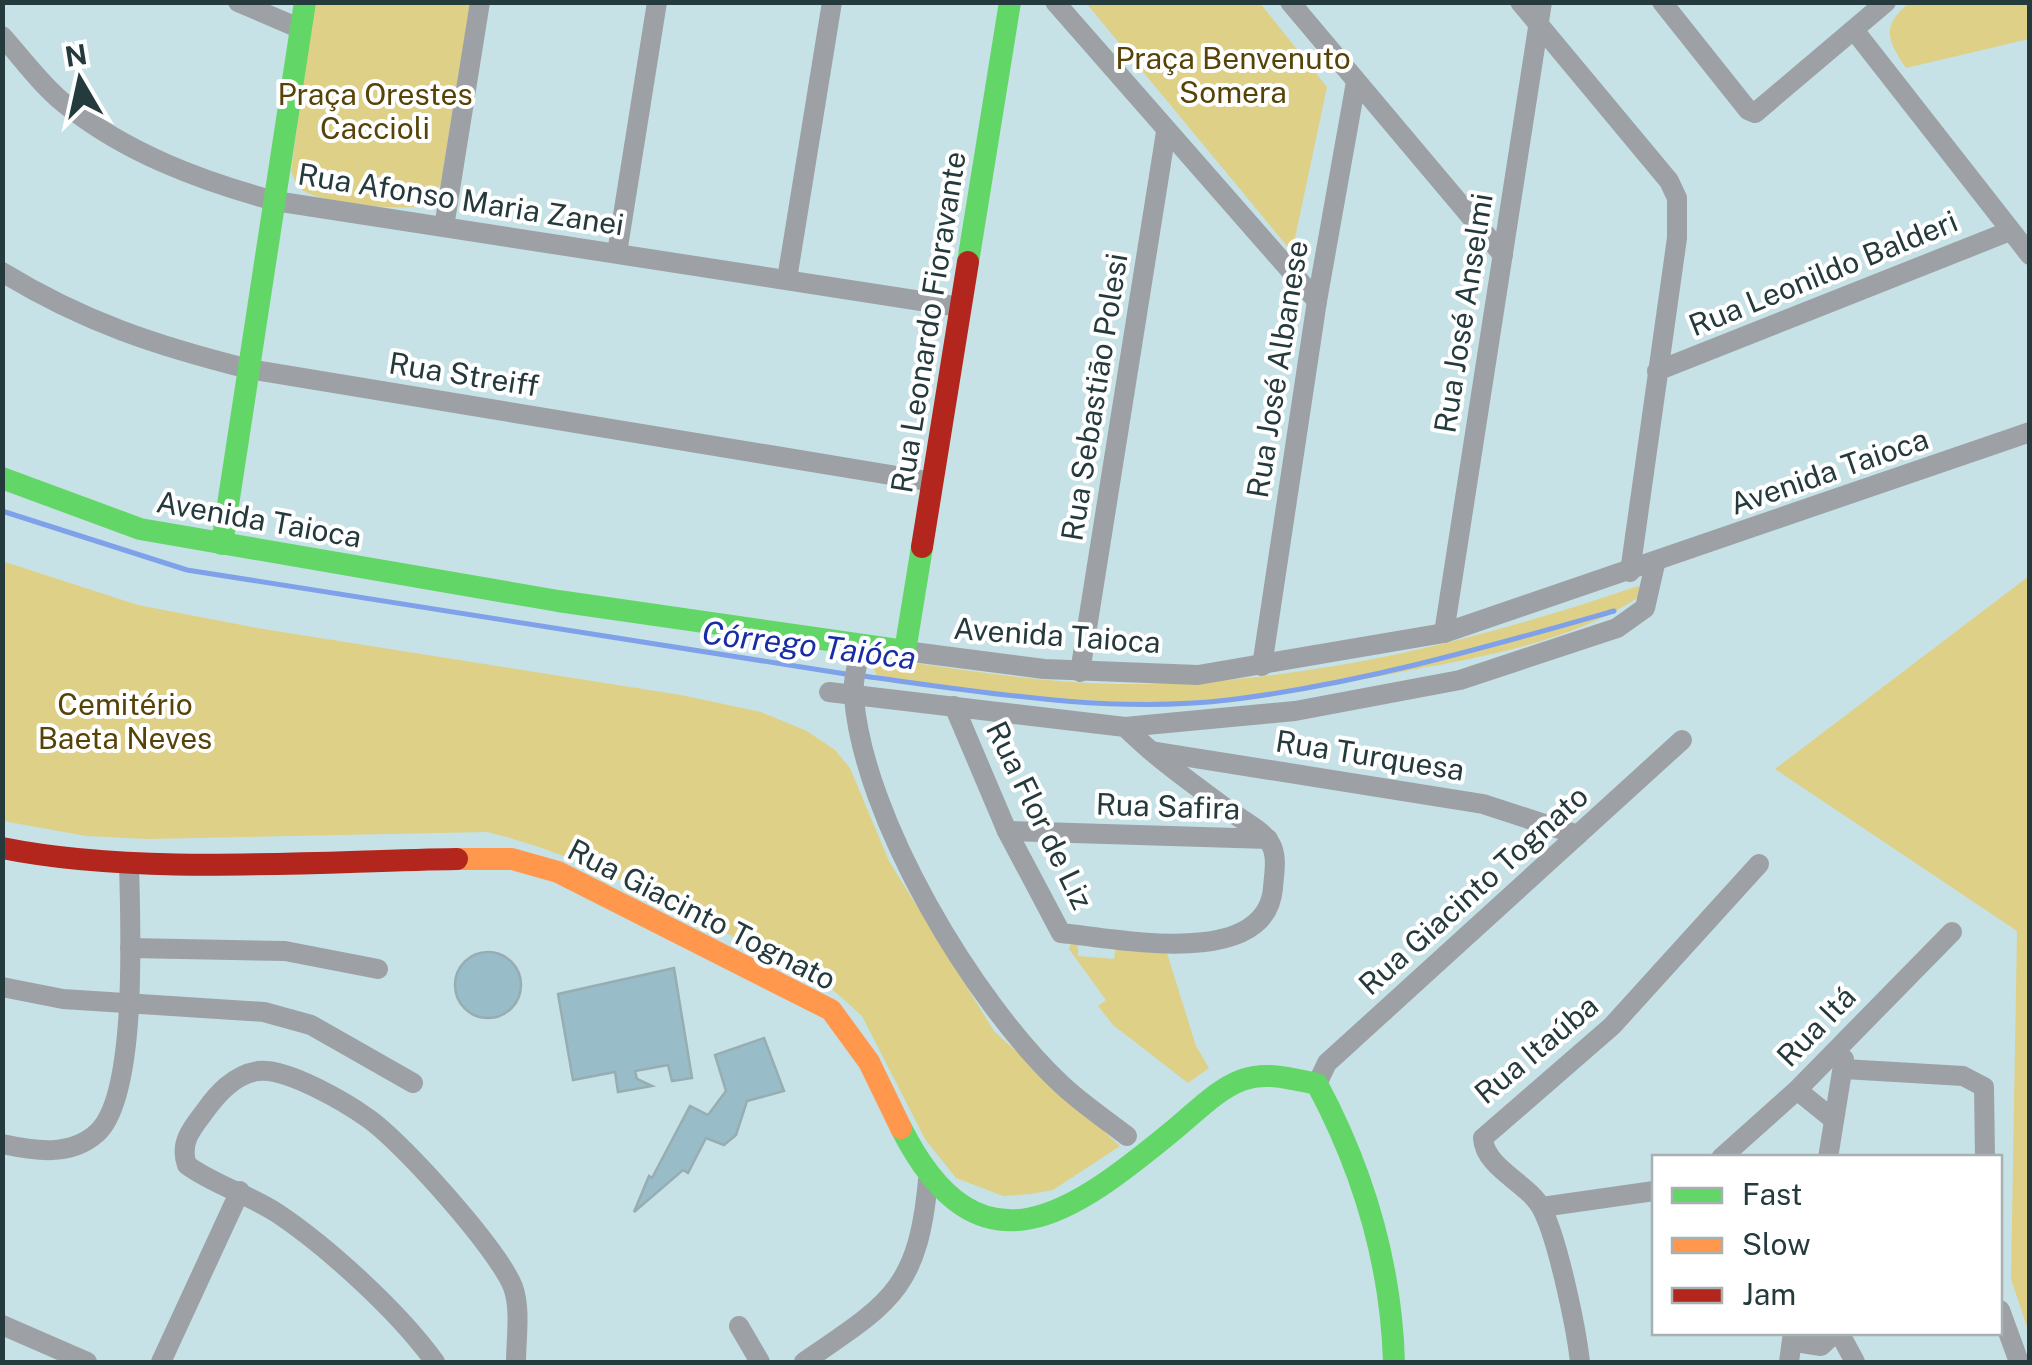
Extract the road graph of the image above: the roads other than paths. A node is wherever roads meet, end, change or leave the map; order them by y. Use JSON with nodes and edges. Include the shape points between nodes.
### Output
{"nodes":[{"id":1,"x":238,"y":2,"type":"edge"},
{"id":2,"x":305,"y":2,"type":"edge"},
{"id":3,"x":480,"y":2,"type":"edge"},
{"id":4,"x":656,"y":2,"type":"edge"},
{"id":5,"x":832,"y":2,"type":"edge"},
{"id":6,"x":1010,"y":2,"type":"edge"},
{"id":7,"x":1055,"y":2,"type":"edge"},
{"id":8,"x":1290,"y":2,"type":"edge"},
{"id":9,"x":1520,"y":2,"type":"edge"},
{"id":10,"x":1662,"y":2,"type":"edge"},
{"id":11,"x":1886,"y":2,"type":"edge"},
{"id":12,"x":1540,"y":13,"type":"edge"},
{"id":13,"x":301,"y":29,"type":"junction"},
{"id":14,"x":1854,"y":30,"type":"junction"},
{"id":15,"x":2,"y":36,"type":"edge"},
{"id":16,"x":1356,"y":82,"type":"junction"},
{"id":17,"x":1166,"y":132,"type":"junction"},
{"id":18,"x":274,"y":202,"type":"junction"},
{"id":19,"x":444,"y":227,"type":"junction"},
{"id":20,"x":2010,"y":231,"type":"junction"},
{"id":21,"x":618,"y":253,"type":"junction"},
{"id":22,"x":1503,"y":255,"type":"junction"},
{"id":23,"x":2030,"y":255,"type":"edge"},
{"id":24,"x":2,"y":272,"type":"edge"},
{"id":25,"x":787,"y":279,"type":"junction"},
{"id":26,"x":1317,"y":301,"type":"junction"},
{"id":27,"x":960,"y":308,"type":"junction"},
{"id":28,"x":249,"y":369,"type":"junction"},
{"id":29,"x":1658,"y":371,"type":"junction"},
{"id":30,"x":2030,"y":432,"type":"edge"},
{"id":31,"x":2,"y":478,"type":"edge"},
{"id":32,"x":933,"y":482,"type":"junction"},
{"id":33,"x":222,"y":544,"type":"junction"},
{"id":34,"x":1656,"y":564,"type":"junction"},
{"id":35,"x":1630,"y":572,"type":"junction"},
{"id":36,"x":1444,"y":633,"type":"junction"},
{"id":37,"x":905,"y":652,"type":"junction"},
{"id":38,"x":1262,"y":666,"type":"junction"},
{"id":39,"x":857,"y":671,"type":"junction"},
{"id":40,"x":1080,"y":672,"type":"junction"},
{"id":41,"x":829,"y":692,"type":"dead end"},
{"id":42,"x":954,"y":706,"type":"junction"},
{"id":43,"x":1126,"y":727,"type":"junction"},
{"id":44,"x":1682,"y":740,"type":"dead end"},
{"id":45,"x":1149,"y":750,"type":"junction"},
{"id":46,"x":1007,"y":831,"type":"junction"},
{"id":47,"x":1578,"y":835,"type":"junction"},
{"id":48,"x":1268,"y":839,"type":"junction"},
{"id":49,"x":2,"y":848,"type":"edge"},
{"id":50,"x":129,"y":862,"type":"junction"},
{"id":51,"x":1759,"y":864,"type":"dead end"},
{"id":52,"x":1952,"y":932,"type":"dead end"},
{"id":53,"x":130,"y":948,"type":"junction"},
{"id":54,"x":378,"y":969,"type":"dead end"},
{"id":55,"x":2,"y":987,"type":"edge"},
{"id":56,"x":128,"y":1004,"type":"junction"},
{"id":57,"x":1846,"y":1037,"type":"junction"},
{"id":58,"x":1844,"y":1070,"type":"junction"},
{"id":59,"x":413,"y":1082,"type":"dead end"},
{"id":60,"x":1317,"y":1084,"type":"junction"},
{"id":61,"x":1797,"y":1090,"type":"junction"},
{"id":62,"x":1834,"y":1120,"type":"junction"},
{"id":63,"x":1127,"y":1136,"type":"dead end"},
{"id":64,"x":2,"y":1144,"type":"edge"},
{"id":65,"x":1723,"y":1155,"type":"edge"},
{"id":66,"x":1828,"y":1155,"type":"edge"},
{"id":67,"x":1985,"y":1155,"type":"edge"},
{"id":68,"x":928,"y":1180,"type":"junction"},
{"id":69,"x":240,"y":1191,"type":"junction"},
{"id":70,"x":1652,"y":1191,"type":"edge"},
{"id":71,"x":1542,"y":1207,"type":"junction"},
{"id":72,"x":2002,"y":1316,"type":"edge"},
{"id":73,"x":2,"y":1324,"type":"edge"},
{"id":74,"x":739,"y":1326,"type":"dead end"},
{"id":75,"x":1835,"y":1335,"type":"edge"},
{"id":76,"x":1839,"y":1335,"type":"edge"},
{"id":77,"x":1799,"y":1343,"type":"edge"},
{"id":78,"x":87,"y":1362,"type":"edge"},
{"id":79,"x":161,"y":1362,"type":"edge"},
{"id":80,"x":435,"y":1362,"type":"edge"},
{"id":81,"x":516,"y":1362,"type":"edge"},
{"id":82,"x":760,"y":1362,"type":"edge"},
{"id":83,"x":804,"y":1362,"type":"edge"},
{"id":84,"x":1394,"y":1362,"type":"edge"},
{"id":85,"x":1580,"y":1362,"type":"edge"},
{"id":86,"x":1790,"y":1362,"type":"edge"},
{"id":87,"x":1855,"y":1362,"type":"edge"},
{"id":88,"x":2018,"y":1362,"type":"edge"}],
"edges":[{"from":1,"to":13,"type":"street"},
{"from":2,"to":13,"type":"street"},
{"from":3,"to":19,"type":"street"},
{"from":4,"to":21,"type":"street"},
{"from":5,"to":25,"type":"street"},
{"from":6,"to":27,"type":"street","name":"Rua Leonardo Fioravante"},
{"from":7,"to":17,"type":"street"},
{"from":8,"to":16,"type":"street"},
{"from":9,"to":12,"type":"street"},
{"from":10,"to":14,"type":"street","via":[[1748,110],[1761,111]]},
{"from":11,"to":14,"type":"street"},
{"from":12,"to":22,"type":"street","name":"Rua José Anselmi"},
{"from":12,"to":29,"type":"street","via":[[1677,198]]},
{"from":13,"to":18,"type":"street"},
{"from":14,"to":20,"type":"street"},
{"from":15,"to":18,"type":"street","name":"Rua Afonso Maria Zanei","via":[[63,103],[114,138],[220,186]]},
{"from":16,"to":22,"type":"street"},
{"from":16,"to":26,"type":"street","name":"Rua José Albanese"},
{"from":17,"to":26,"type":"street"},
{"from":17,"to":40,"type":"street","name":"Rua Sebastião Polesi"},
{"from":18,"to":19,"type":"street","name":"Rua Afonso Maria Zanei"},
{"from":18,"to":28,"type":"street"},
{"from":19,"to":21,"type":"street","name":"Rua Afonso Maria Zanei"},
{"from":20,"to":23,"type":"street"},
{"from":20,"to":29,"type":"street","name":"Rua Leonildo Balderi"},
{"from":21,"to":25,"type":"street","name":"Rua Afonso Maria Zanei"},
{"from":22,"to":36,"type":"street","name":"Rua José Anselmi"},
{"from":24,"to":28,"type":"street","name":"Rua Streiff","via":[[49,301],[147,344]]},
{"from":25,"to":27,"type":"street","name":"Rua Afonso Maria Zanei"},
{"from":26,"to":38,"type":"street","name":"Rua José Albanese"},
{"from":27,"to":32,"type":"street","name":"Rua Leonardo Fioravante"},
{"from":28,"to":32,"type":"street","name":"Rua Streiff"},
{"from":28,"to":33,"type":"street"},
{"from":29,"to":35,"type":"street"},
{"from":30,"to":34,"type":"street","name":"Avenida Taioca"},
{"from":31,"to":33,"type":"street","name":"Avenida Taioca","via":[[140,530]]},
{"from":32,"to":37,"type":"street","name":"Rua Leonardo Fioravante"},
{"from":33,"to":39,"type":"street","name":"Avenida Taioca","via":[[558,601]]},
{"from":34,"to":35,"type":"street","name":"Avenida Taioca"},
{"from":34,"to":43,"type":"street","via":[[1645,608],[1617,628],[1460,680],[1295,711]]},
{"from":35,"to":36,"type":"street","name":"Avenida Taioca"},
{"from":36,"to":38,"type":"street","name":"Avenida Taioca"},
{"from":37,"to":39,"type":"street","name":"Avenida Taioca"},
{"from":37,"to":40,"type":"street","name":"Avenida Taioca"},
{"from":38,"to":40,"type":"street","name":"Avenida Taioca","via":[[1198,674]]},
{"from":39,"to":41,"type":"street"},
{"from":39,"to":42,"type":"street"},
{"from":39,"to":63,"type":"street","via":[[859,732],[885,818],[980,986],[1062,1086]]},
{"from":42,"to":43,"type":"street"},
{"from":42,"to":46,"type":"street","name":"Rua Flor de Liz"},
{"from":43,"to":45,"type":"street"},
{"from":44,"to":47,"type":"street","name":"Rua Giacinto Tognato"},
{"from":45,"to":47,"type":"street","name":"Rua Turquesa","via":[[1483,804]]},
{"from":45,"to":48,"type":"street"},
{"from":46,"to":48,"type":"street","name":"Rua Safira"},
{"from":46,"to":48,"type":"street","name":"Rua Flor de Liz","via":[[1061,933],[1171,943],[1222,940],[1266,911],[1275,865]]},
{"from":47,"to":60,"type":"street","name":"Rua Giacinto Tognato","via":[[1327,1063]]},
{"from":49,"to":50,"type":"street","name":"Rua Giacinto Tognato"},
{"from":50,"to":53,"type":"street"},
{"from":50,"to":68,"type":"street","name":"Rua Giacinto Tognato","via":[[512,858],[558,872],[831,1010],[872,1060]]},
{"from":51,"to":71,"type":"street","name":"Rua Itaúba","via":[[1612,1026],[1487,1130],[1483,1146]]},
{"from":52,"to":57,"type":"street","name":"Rua Itá"},
{"from":53,"to":54,"type":"street","via":[[286,951]]},
{"from":53,"to":56,"type":"street"},
{"from":55,"to":56,"type":"street"},
{"from":56,"to":59,"type":"street","via":[[228,1006],[288,1017]]},
{"from":56,"to":64,"type":"street","via":[[120,1089],[99,1132],[56,1151]]},
{"from":57,"to":58,"type":"street"},
{"from":57,"to":61,"type":"street","name":"Rua Itá"},
{"from":58,"to":62,"type":"street"},
{"from":58,"to":67,"type":"street","via":[[1976,1081],[1984,1088]]},
{"from":60,"to":68,"type":"street","name":"Rua Giacinto Tognato","via":[[1270,1074],[1244,1079],[1048,1216],[975,1214]]},
{"from":60,"to":84,"type":"street","via":[[1346,1134],[1385,1264]]},
{"from":61,"to":62,"type":"street"},
{"from":61,"to":65,"type":"street","name":"Rua Itá"},
{"from":62,"to":66,"type":"street"},
{"from":68,"to":83,"type":"street","via":[[924,1228],[910,1272],[854,1328]]},
{"from":69,"to":79,"type":"street"},
{"from":69,"to":80,"type":"street","via":[[279,1214],[376,1296]]},
{"from":69,"to":81,"type":"street","via":[[196,1172],[183,1154],[188,1134],[226,1086],[262,1070],[344,1102],[388,1136],[498,1262],[516,1300]]},
{"from":70,"to":71,"type":"street"},
{"from":71,"to":85,"type":"street","name":"Rua Itaúba"},
{"from":72,"to":88,"type":"street"},
{"from":73,"to":78,"type":"street"},
{"from":74,"to":82,"type":"street"},
{"from":75,"to":77,"type":"street","via":[[1828,1343]]},
{"from":76,"to":87,"type":"street"},
{"from":77,"to":86,"type":"street"}]}
